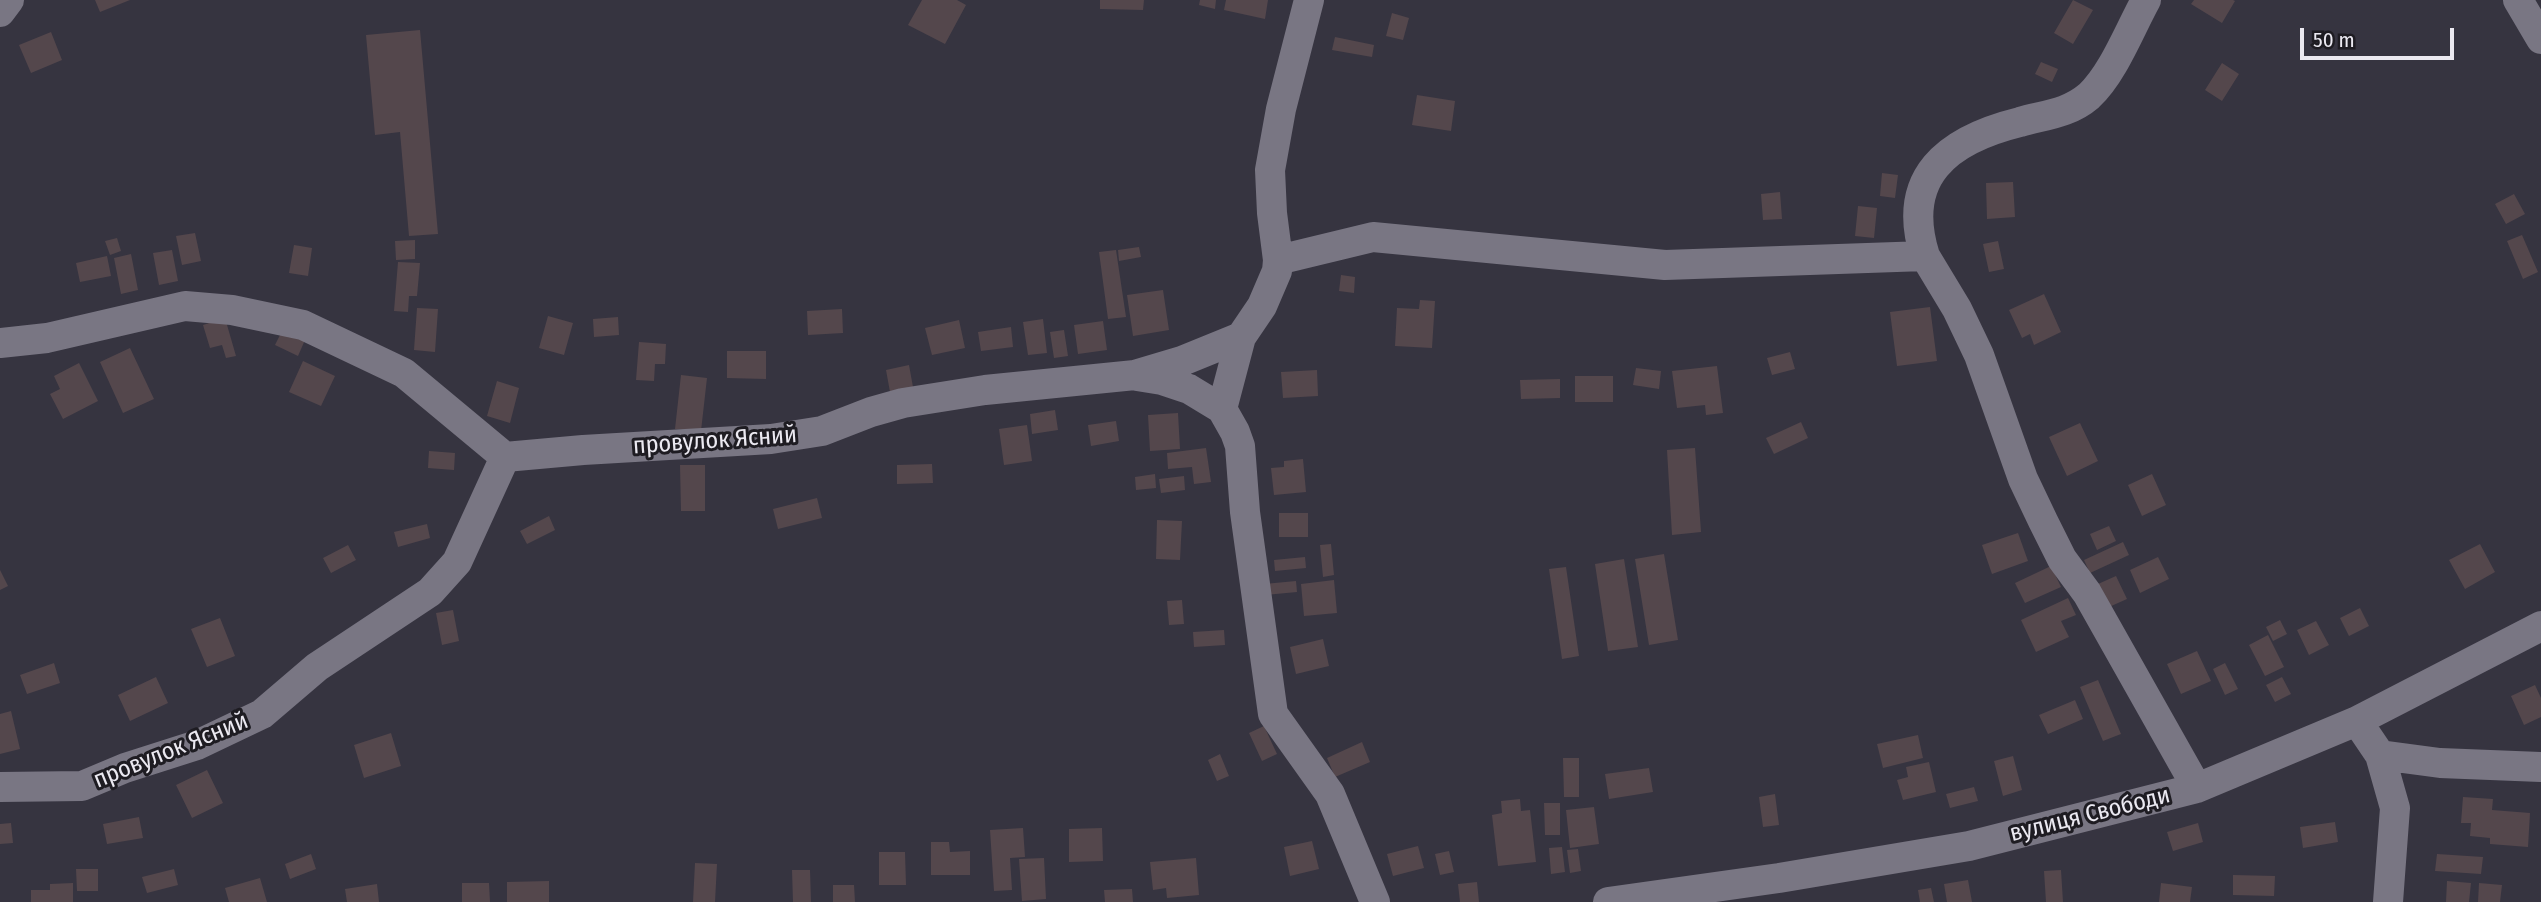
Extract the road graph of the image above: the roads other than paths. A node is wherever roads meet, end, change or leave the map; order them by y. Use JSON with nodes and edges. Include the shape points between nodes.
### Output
{"nodes":[{"id":1,"x":9,"y":0,"type":"edge"},
{"id":2,"x":1309,"y":0,"type":"edge"},
{"id":3,"x":2146,"y":0,"type":"edge"},
{"id":4,"x":2518,"y":0,"type":"edge"},
{"id":5,"x":0,"y":12,"type":"edge"},
{"id":6,"x":2541,"y":39,"type":"edge"},
{"id":7,"x":1925,"y":256,"type":"junction"},
{"id":8,"x":1278,"y":260,"type":"junction"},
{"id":9,"x":1241,"y":337,"type":"junction"},
{"id":10,"x":0,"y":342,"type":"edge"},
{"id":11,"x":1135,"y":375,"type":"junction"},
{"id":12,"x":1222,"y":409,"type":"junction"},
{"id":13,"x":505,"y":457,"type":"junction"},
{"id":14,"x":2541,"y":626,"type":"edge"},
{"id":15,"x":2357,"y":721,"type":"junction"},
{"id":16,"x":2380,"y":755,"type":"junction"},
{"id":17,"x":2541,"y":767,"type":"edge"},
{"id":18,"x":0,"y":787,"type":"edge"},
{"id":19,"x":2197,"y":788,"type":"junction"},
{"id":20,"x":1374,"y":902,"type":"edge"},
{"id":21,"x":1608,"y":902,"type":"edge"},
{"id":22,"x":2388,"y":902,"type":"edge"}],
"edges":[{"from":1,"to":5,"type":"street"},
{"from":2,"to":8,"type":"street","via":[[1280,109],[1270,170]]},
{"from":3,"to":7,"type":"street","via":[[2107,74],[2089,96],[2053,116],[1972,139],[1927,176],[1918,201]]},
{"from":4,"to":6,"type":"street"},
{"from":7,"to":8,"type":"street","via":[[1664,265],[1373,237]]},
{"from":7,"to":19,"type":"street","via":[[1979,355],[2023,479],[2062,559],[2087,593]]},
{"from":8,"to":9,"type":"street","via":[[1262,306]]},
{"from":9,"to":11,"type":"street","name":"провулок Ясний"},
{"from":9,"to":12,"type":"street"},
{"from":10,"to":13,"type":"street","via":[[47,338],[185,306],[232,310],[303,326],[404,373]]},
{"from":11,"to":12,"type":"street","via":[[1189,388]]},
{"from":11,"to":13,"type":"street","name":"провулок Ясний","via":[[903,403],[802,436]]},
{"from":12,"to":20,"type":"street","via":[[1240,446],[1273,714],[1330,794]]},
{"from":13,"to":18,"type":"street","name":"провулок Ясний","via":[[457,562],[430,592],[317,667],[262,714],[197,745],[82,786]]},
{"from":14,"to":15,"type":"street","name":"вулиця Свободи"},
{"from":15,"to":16,"type":"street"},
{"from":15,"to":19,"type":"street","name":"вулиця Свободи"},
{"from":16,"to":17,"type":"street","via":[[2440,763]]},
{"from":16,"to":22,"type":"street","via":[[2395,808]]},
{"from":19,"to":21,"type":"street","name":"вулиця Свободи","via":[[1969,846]]}]}
